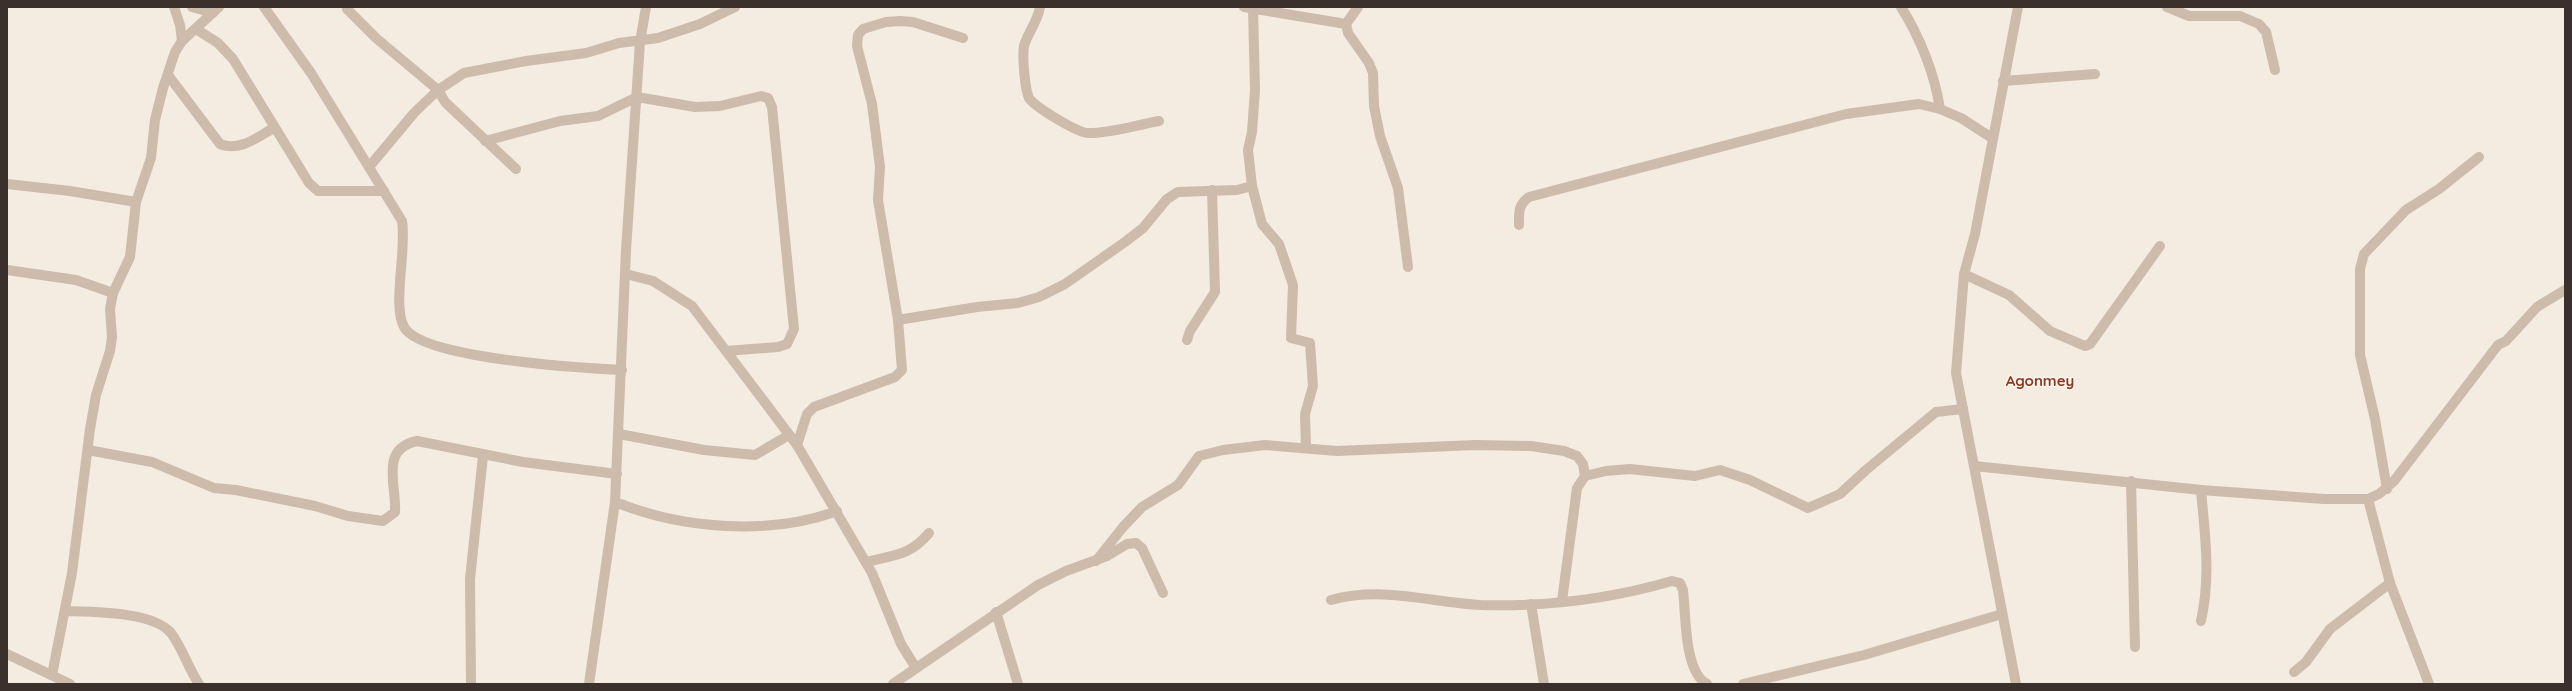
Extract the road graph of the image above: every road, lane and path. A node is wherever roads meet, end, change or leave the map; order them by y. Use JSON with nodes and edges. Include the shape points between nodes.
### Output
{"nodes":[{"id":1,"x":174,"y":7,"type":"edge"},
{"id":2,"x":192,"y":7,"type":"edge"},
{"id":3,"x":264,"y":7,"type":"edge"},
{"id":4,"x":646,"y":7,"type":"edge"},
{"id":5,"x":735,"y":7,"type":"edge"},
{"id":6,"x":1040,"y":7,"type":"edge"},
{"id":7,"x":1358,"y":7,"type":"edge"},
{"id":8,"x":1901,"y":7,"type":"edge"},
{"id":9,"x":2018,"y":7,"type":"edge"},
{"id":10,"x":2167,"y":7,"type":"edge"},
{"id":11,"x":1249,"y":8,"type":"edge"},
{"id":12,"x":210,"y":9,"type":"edge"},
{"id":13,"x":347,"y":9,"type":"dead end"},
{"id":14,"x":1346,"y":24,"type":"junction"},
{"id":15,"x":196,"y":29,"type":"junction"},
{"id":16,"x":963,"y":38,"type":"dead end"},
{"id":17,"x":182,"y":41,"type":"junction"},
{"id":18,"x":640,"y":42,"type":"junction"},
{"id":19,"x":2275,"y":70,"type":"dead end"},
{"id":20,"x":2095,"y":74,"type":"dead end"},
{"id":21,"x":168,"y":75,"type":"junction"},
{"id":22,"x":2003,"y":81,"type":"junction"},
{"id":23,"x":438,"y":90,"type":"junction"},
{"id":24,"x":637,"y":97,"type":"junction"},
{"id":25,"x":1940,"y":109,"type":"junction"},
{"id":26,"x":1159,"y":121,"type":"dead end"},
{"id":27,"x":274,"y":128,"type":"junction"},
{"id":28,"x":1992,"y":138,"type":"junction"},
{"id":29,"x":485,"y":141,"type":"junction"},
{"id":30,"x":2480,"y":157,"type":"dead end"},
{"id":31,"x":369,"y":167,"type":"junction"},
{"id":32,"x":516,"y":169,"type":"dead end"},
{"id":33,"x":7,"y":184,"type":"edge"},
{"id":34,"x":1252,"y":186,"type":"junction"},
{"id":35,"x":1212,"y":190,"type":"junction"},
{"id":36,"x":384,"y":191,"type":"junction"},
{"id":37,"x":136,"y":202,"type":"junction"},
{"id":38,"x":1519,"y":225,"type":"dead end"},
{"id":39,"x":2160,"y":246,"type":"dead end"},
{"id":40,"x":1408,"y":267,"type":"dead end"},
{"id":41,"x":7,"y":270,"type":"edge"},
{"id":42,"x":626,"y":274,"type":"junction"},
{"id":43,"x":1964,"y":274,"type":"junction"},
{"id":44,"x":2565,"y":290,"type":"edge"},
{"id":45,"x":113,"y":293,"type":"junction"},
{"id":46,"x":898,"y":320,"type":"junction"},
{"id":47,"x":1187,"y":340,"type":"dead end"},
{"id":48,"x":726,"y":351,"type":"junction"},
{"id":49,"x":622,"y":370,"type":"junction"},
{"id":50,"x":1963,"y":409,"type":"junction"},
{"id":51,"x":619,"y":434,"type":"junction"},
{"id":52,"x":789,"y":435,"type":"junction"},
{"id":53,"x":797,"y":445,"type":"junction"},
{"id":54,"x":1306,"y":448,"type":"junction"},
{"id":55,"x":88,"y":450,"type":"junction"},
{"id":56,"x":483,"y":456,"type":"junction"},
{"id":57,"x":1974,"y":466,"type":"junction"},
{"id":58,"x":617,"y":474,"type":"junction"},
{"id":59,"x":1585,"y":476,"type":"junction"},
{"id":60,"x":2131,"y":481,"type":"junction"},
{"id":61,"x":2387,"y":489,"type":"junction"},
{"id":62,"x":2201,"y":490,"type":"junction"},
{"id":63,"x":2368,"y":499,"type":"junction"},
{"id":64,"x":615,"y":502,"type":"junction"},
{"id":65,"x":837,"y":511,"type":"junction"},
{"id":66,"x":929,"y":533,"type":"dead end"},
{"id":67,"x":1096,"y":561,"type":"junction"},
{"id":68,"x":866,"y":562,"type":"junction"},
{"id":69,"x":2390,"y":583,"type":"junction"},
{"id":70,"x":1163,"y":593,"type":"dead end"},
{"id":71,"x":1331,"y":600,"type":"dead end"},
{"id":72,"x":1562,"y":601,"type":"junction"},
{"id":73,"x":1531,"y":604,"type":"junction"},
{"id":74,"x":65,"y":611,"type":"junction"},
{"id":75,"x":996,"y":612,"type":"junction"},
{"id":76,"x":2002,"y":614,"type":"junction"},
{"id":77,"x":2201,"y":621,"type":"dead end"},
{"id":78,"x":2135,"y":647,"type":"dead end"},
{"id":79,"x":7,"y":654,"type":"edge"},
{"id":80,"x":916,"y":668,"type":"junction"},
{"id":81,"x":2294,"y":672,"type":"dead end"},
{"id":82,"x":52,"y":675,"type":"junction"},
{"id":83,"x":70,"y":684,"type":"edge"},
{"id":84,"x":199,"y":684,"type":"edge"},
{"id":85,"x":471,"y":684,"type":"edge"},
{"id":86,"x":589,"y":684,"type":"edge"},
{"id":87,"x":893,"y":684,"type":"edge"},
{"id":88,"x":1018,"y":684,"type":"edge"},
{"id":89,"x":1544,"y":684,"type":"edge"},
{"id":90,"x":1707,"y":684,"type":"edge"},
{"id":91,"x":1743,"y":684,"type":"edge"},
{"id":92,"x":2016,"y":684,"type":"edge"},
{"id":93,"x":2429,"y":684,"type":"edge"}],
"edges":[{"from":1,"to":17,"type":"street"},
{"from":2,"to":12,"type":"street"},
{"from":3,"to":31,"type":"street","via":[[311,73]]},
{"from":4,"to":18,"type":"street"},
{"from":5,"to":18,"type":"street","via":[[700,24]]},
{"from":6,"to":26,"type":"street","via":[[1033,31],[1024,46],[1027,86],[1029,97],[1034,104],[1064,123],[1088,134]]},
{"from":7,"to":14,"type":"street"},
{"from":8,"to":25,"type":"street","via":[[1909,19],[1937,88]]},
{"from":9,"to":22,"type":"street"},
{"from":10,"to":19,"type":"street","via":[[2188,16],[2240,16],[2259,24],[2266,32]]},
{"from":11,"to":14,"type":"street"},
{"from":11,"to":34,"type":"street","via":[[1255,90],[1248,150]]},
{"from":12,"to":15,"type":"street"},
{"from":13,"to":23,"type":"street","via":[[376,38]]},
{"from":14,"to":40,"type":"street","via":[[1348,33],[1373,73],[1374,106],[1380,136],[1398,188]]},
{"from":15,"to":17,"type":"street"},
{"from":15,"to":27,"type":"street","via":[[218,43],[233,59]]},
{"from":16,"to":46,"type":"street","via":[[912,22],[900,21],[863,29],[858,35],[857,46],[872,104],[880,168],[878,200]]},
{"from":17,"to":21,"type":"street"},
{"from":18,"to":23,"type":"street","via":[[619,42],[586,53],[464,73]]},
{"from":18,"to":24,"type":"street"},
{"from":20,"to":22,"type":"street"},
{"from":21,"to":27,"type":"street","via":[[220,144],[231,148],[239,147]]},
{"from":21,"to":37,"type":"street","via":[[156,120],[151,158]]},
{"from":22,"to":28,"type":"street"},
{"from":23,"to":29,"type":"street","via":[[446,102]]},
{"from":23,"to":31,"type":"street","via":[[414,113]]},
{"from":24,"to":29,"type":"street","via":[[598,116],[560,121]]},
{"from":24,"to":42,"type":"street"},
{"from":24,"to":48,"type":"street","via":[[694,107],[720,106],[761,96],[768,98],[772,107],[794,329],[787,344],[778,347]]},
{"from":25,"to":28,"type":"street","via":[[1961,118]]},
{"from":25,"to":38,"type":"street","via":[[1919,104],[1846,114],[1735,141],[1697,154],[1625,170],[1529,197],[1519,209]]},
{"from":27,"to":36,"type":"street","via":[[309,183],[318,190]]},
{"from":28,"to":43,"type":"street","via":[[1976,234]]},
{"from":29,"to":32,"type":"street"},
{"from":30,"to":61,"type":"street","via":[[2439,189],[2406,210],[2364,254],[2360,270],[2360,354]]},
{"from":31,"to":36,"type":"street"},
{"from":33,"to":37,"type":"street"},
{"from":34,"to":35,"type":"street"},
{"from":34,"to":54,"type":"street","via":[[1262,224],[1279,244],[1293,285],[1291,338],[1310,343],[1313,386],[1305,414]]},
{"from":35,"to":46,"type":"street","via":[[1178,192],[1167,199],[1144,228],[1065,284],[1039,297],[1018,303]]},
{"from":35,"to":47,"type":"street","via":[[1215,292]]},
{"from":36,"to":49,"type":"street","via":[[402,221],[402,318],[410,334],[421,340],[504,360]]},
{"from":37,"to":45,"type":"street","via":[[130,257]]},
{"from":39,"to":43,"type":"street","via":[[2090,344],[2085,346],[2050,331],[2009,295]]},
{"from":41,"to":45,"type":"street","via":[[76,280]]},
{"from":42,"to":48,"type":"street","via":[[653,281],[692,306]]},
{"from":42,"to":49,"type":"street"},
{"from":43,"to":50,"type":"street","via":[[1956,373]]},
{"from":44,"to":61,"type":"street","via":[[2537,307],[2506,341],[2498,345],[2479,374],[2458,396]]},
{"from":45,"to":55,"type":"street","via":[[110,309],[110,351],[96,395]]},
{"from":46,"to":53,"type":"street","via":[[902,370],[895,377],[814,407],[807,414]]},
{"from":48,"to":52,"type":"street"},
{"from":49,"to":51,"type":"street"},
{"from":50,"to":57,"type":"street"},
{"from":50,"to":59,"type":"street","via":[[1936,412],[1840,494],[1808,508],[1750,480],[1720,470],[1695,476],[1630,469]]},
{"from":51,"to":52,"type":"street","via":[[704,450],[755,455]]},
{"from":51,"to":58,"type":"street"},
{"from":52,"to":53,"type":"street"},
{"from":53,"to":65,"type":"street"},
{"from":54,"to":59,"type":"street","via":[[1336,451],[1475,445],[1531,446],[1564,451],[1577,456],[1583,464]]},
{"from":54,"to":67,"type":"street","via":[[1250,446],[1199,456],[1178,485],[1142,507],[1118,532]]},
{"from":55,"to":56,"type":"street","via":[[152,462],[214,488],[315,506],[371,520],[383,520],[394,512],[394,459],[398,450],[407,443],[417,441]]},
{"from":55,"to":74,"type":"street"},
{"from":56,"to":58,"type":"street"},
{"from":56,"to":85,"type":"street","via":[[470,579]]},
{"from":57,"to":60,"type":"street"},
{"from":57,"to":76,"type":"street"},
{"from":58,"to":64,"type":"street"},
{"from":59,"to":72,"type":"street","via":[[1577,488]]},
{"from":60,"to":62,"type":"street"},
{"from":60,"to":78,"type":"street"},
{"from":61,"to":63,"type":"street"},
{"from":62,"to":63,"type":"street","via":[[2324,499]]},
{"from":62,"to":77,"type":"street","via":[[2208,561],[2206,600]]},
{"from":63,"to":69,"type":"street"},
{"from":64,"to":65,"type":"street","via":[[645,514],[684,522],[764,527],[810,521]]},
{"from":64,"to":86,"type":"street"},
{"from":65,"to":68,"type":"street"},
{"from":66,"to":68,"type":"street","via":[[904,554]]},
{"from":67,"to":70,"type":"street","via":[[1127,544],[1136,543],[1142,548]]},
{"from":67,"to":75,"type":"street","via":[[1066,571],[1038,585]]},
{"from":68,"to":80,"type":"street","via":[[901,644]]},
{"from":69,"to":81,"type":"street","via":[[2330,629],[2306,662]]},
{"from":69,"to":93,"type":"street"},
{"from":71,"to":73,"type":"street","via":[[1354,594],[1374,593],[1481,605]]},
{"from":72,"to":73,"type":"street"},
{"from":72,"to":90,"type":"street","via":[[1601,599],[1672,581],[1680,583],[1683,590],[1691,663],[1700,680]]},
{"from":73,"to":89,"type":"street"},
{"from":74,"to":82,"type":"street"},
{"from":74,"to":84,"type":"street","via":[[100,612],[149,620],[163,625],[174,638]]},
{"from":75,"to":80,"type":"street"},
{"from":75,"to":88,"type":"street"},
{"from":76,"to":91,"type":"street","via":[[1864,655]]},
{"from":76,"to":92,"type":"street"},
{"from":79,"to":82,"type":"street"},
{"from":80,"to":87,"type":"street"},
{"from":82,"to":83,"type":"street"}]}
